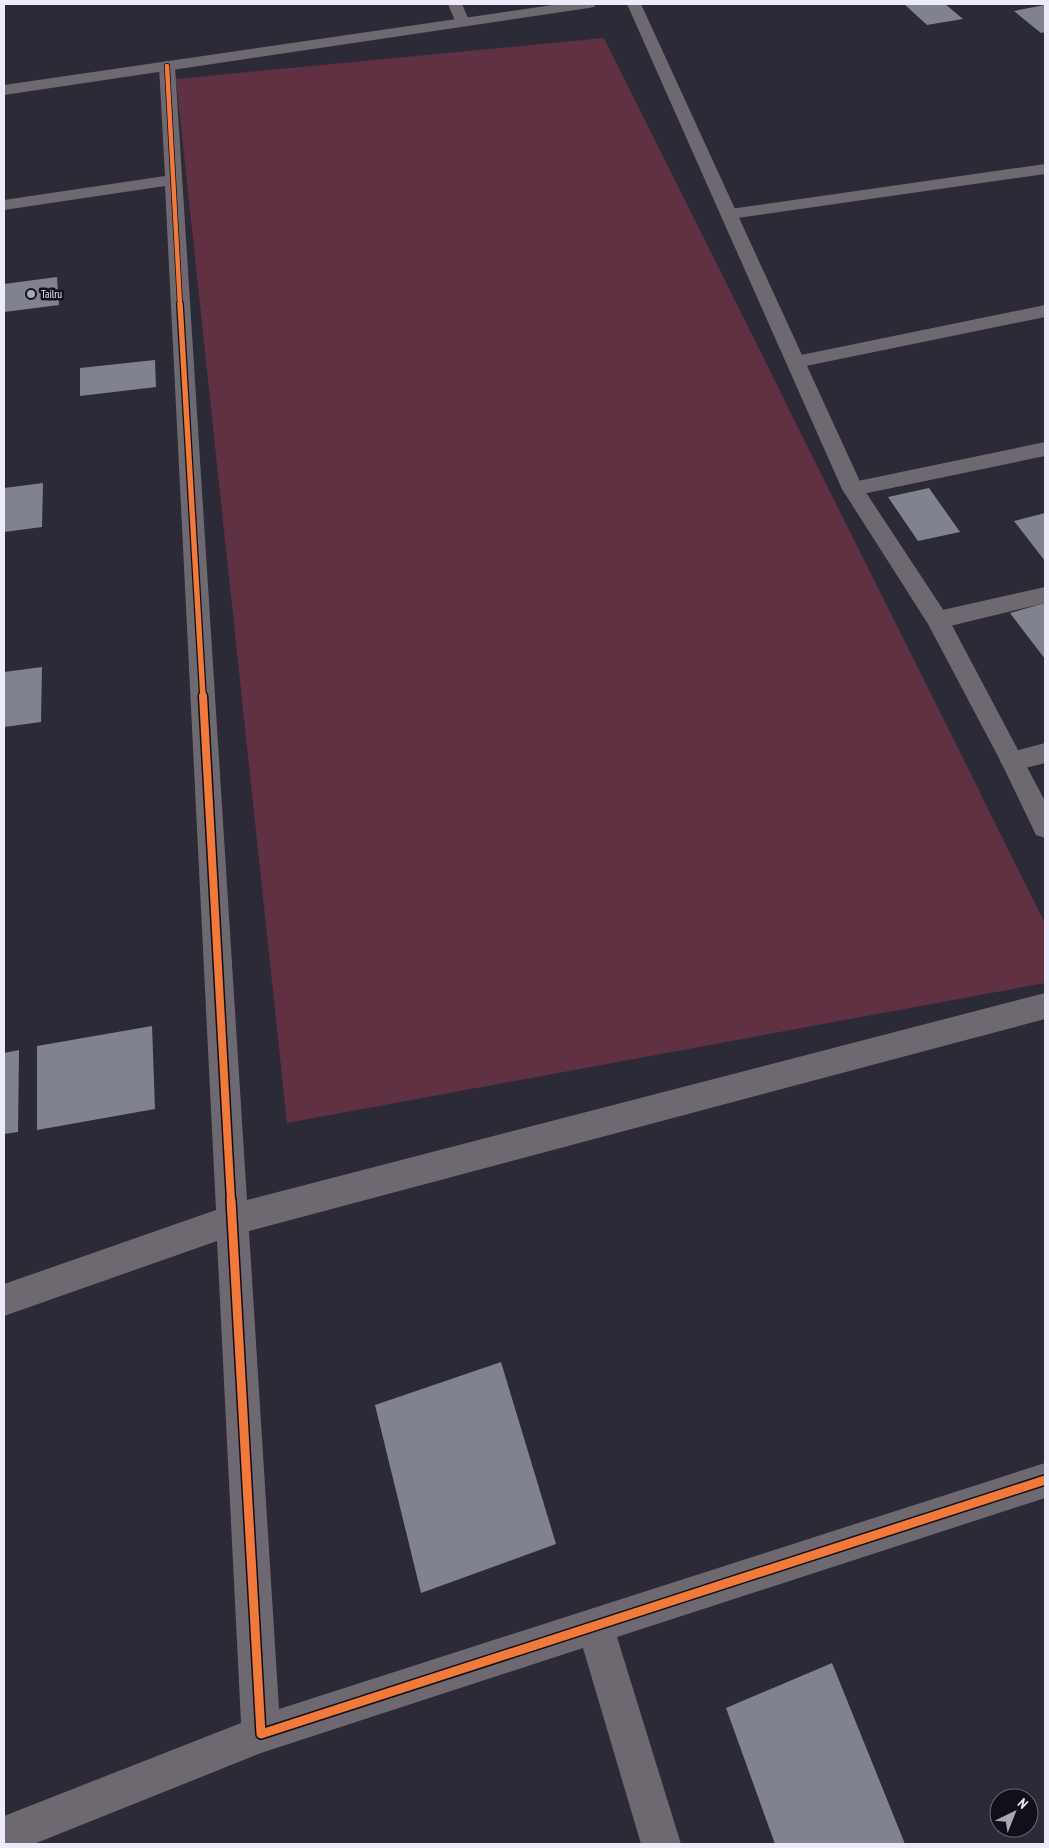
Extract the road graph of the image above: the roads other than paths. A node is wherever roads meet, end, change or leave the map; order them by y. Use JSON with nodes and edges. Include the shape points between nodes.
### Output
{"nodes":[{"id":1,"x":455,"y":4,"type":"edge"},
{"id":2,"x":589,"y":4,"type":"edge"},
{"id":3,"x":634,"y":4,"type":"edge"},
{"id":4,"x":462,"y":22,"type":"junction"},
{"id":5,"x":168,"y":66,"type":"junction"},
{"id":6,"x":4,"y":90,"type":"edge"},
{"id":7,"x":1045,"y":169,"type":"edge"},
{"id":8,"x":174,"y":180,"type":"junction"},
{"id":9,"x":4,"y":205,"type":"edge"},
{"id":10,"x":730,"y":214,"type":"junction"},
{"id":11,"x":1045,"y":311,"type":"edge"},
{"id":12,"x":796,"y":362,"type":"junction"},
{"id":13,"x":1045,"y":449,"type":"edge"},
{"id":14,"x":853,"y":489,"type":"junction"},
{"id":15,"x":1045,"y":595,"type":"edge"},
{"id":16,"x":938,"y":620,"type":"junction"},
{"id":17,"x":1045,"y":753,"type":"edge"},
{"id":18,"x":1013,"y":761,"type":"junction"},
{"id":19,"x":1045,"y":827,"type":"edge"},
{"id":20,"x":1045,"y":1006,"type":"edge"},
{"id":21,"x":232,"y":1220,"type":"junction"},
{"id":22,"x":4,"y":1300,"type":"edge"},
{"id":23,"x":1045,"y":1480,"type":"edge"},
{"id":24,"x":596,"y":1626,"type":"junction"},
{"id":25,"x":261,"y":1734,"type":"junction"},
{"id":26,"x":4,"y":1836,"type":"edge"},
{"id":27,"x":661,"y":1844,"type":"edge"}],
"edges":[{"from":1,"to":4,"type":"street"},
{"from":2,"to":4,"type":"street"},
{"from":3,"to":10,"type":"street"},
{"from":4,"to":5,"type":"street"},
{"from":5,"to":6,"type":"street"},
{"from":5,"to":8,"type":"street"},
{"from":7,"to":10,"type":"street"},
{"from":8,"to":9,"type":"street"},
{"from":8,"to":21,"type":"street"},
{"from":10,"to":12,"type":"street"},
{"from":11,"to":12,"type":"street"},
{"from":12,"to":14,"type":"street"},
{"from":13,"to":14,"type":"street"},
{"from":14,"to":16,"type":"street"},
{"from":15,"to":16,"type":"street"},
{"from":16,"to":18,"type":"street"},
{"from":17,"to":18,"type":"street"},
{"from":18,"to":19,"type":"street"},
{"from":20,"to":21,"type":"street"},
{"from":21,"to":22,"type":"street"},
{"from":21,"to":25,"type":"street"},
{"from":23,"to":24,"type":"street"},
{"from":24,"to":25,"type":"street"},
{"from":24,"to":27,"type":"street"},
{"from":25,"to":26,"type":"street"}]}
